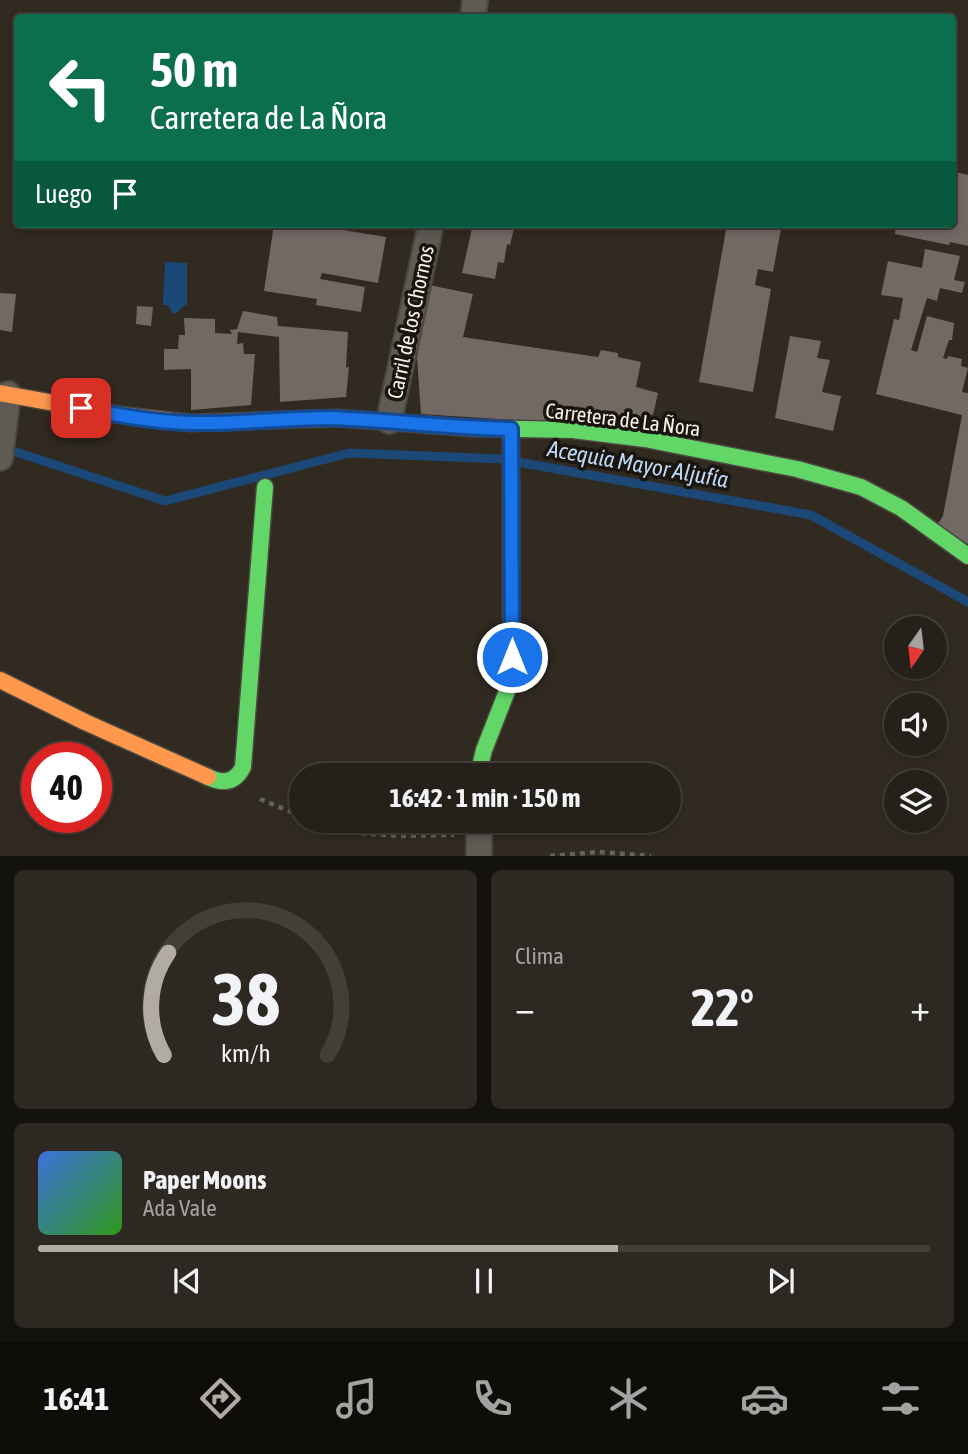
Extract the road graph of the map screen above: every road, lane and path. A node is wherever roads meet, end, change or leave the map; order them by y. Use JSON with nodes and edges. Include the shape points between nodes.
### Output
{"nodes":[{"id":1,"x":430,"y":228,"type":"edge"},
{"id":2,"x":4,"y":394,"type":"edge"},
{"id":3,"x":389,"y":421,"type":"junction"},
{"id":4,"x":511,"y":429,"type":"junction"},
{"id":5,"x":1,"y":446,"type":"edge"},
{"id":6,"x":265,"y":487,"type":"dead end"},
{"id":7,"x":968,"y":556,"type":"edge"},
{"id":8,"x":0,"y":680,"type":"edge"},
{"id":9,"x":480,"y":763,"type":"edge"},
{"id":10,"x":234,"y":780,"type":"junction"},
{"id":11,"x":289,"y":811,"type":"edge"},
{"id":12,"x":358,"y":833,"type":"edge"},
{"id":13,"x":479,"y":839,"type":"edge"},
{"id":14,"x":550,"y":856,"type":"edge"},
{"id":15,"x":651,"y":856,"type":"edge"}],
"edges":[{"from":1,"to":3,"type":"street","name":"Carril de los Chornos"},
{"from":2,"to":3,"type":"main road","name":"Carretera de La Ñora","via":[[191,423],[328,418]]},
{"from":2,"to":5,"type":"street"},
{"from":3,"to":4,"type":"main road","name":"Carretera de La Ñora"},
{"from":4,"to":7,"type":"main road","name":"Carretera de La Ñora","via":[[573,430],[645,439],[797,469],[860,487],[901,508]]},
{"from":4,"to":9,"type":"main road","via":[[511,681]]},
{"from":6,"to":10,"type":"main road","via":[[243,767]]},
{"from":8,"to":10,"type":"main road","via":[[216,781]]},
{"from":10,"to":11,"type":"path","via":[[260,799]]},
{"from":12,"to":13,"type":"path"},
{"from":14,"to":15,"type":"path","via":[[599,852]]}]}
